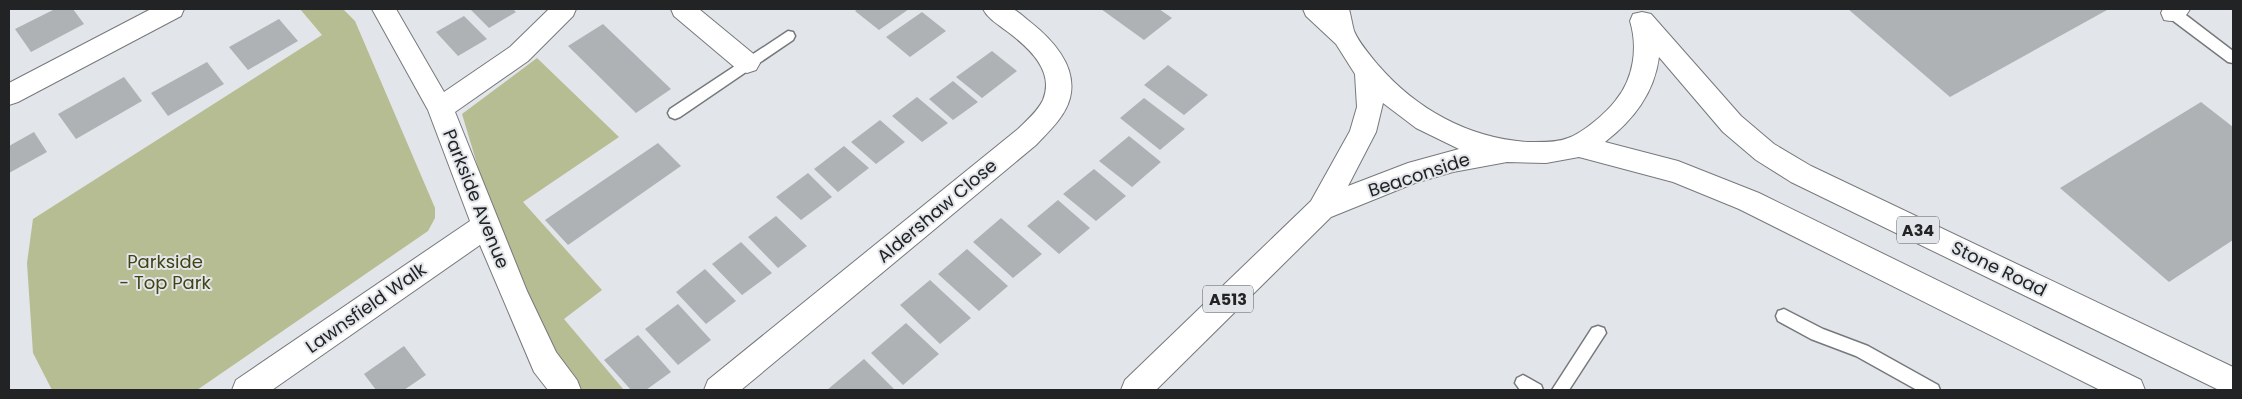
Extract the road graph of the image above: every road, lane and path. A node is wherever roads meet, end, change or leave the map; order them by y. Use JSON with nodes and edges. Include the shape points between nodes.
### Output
{"nodes":[{"id":1,"x":172,"y":9,"type":"edge"},
{"id":2,"x":384,"y":9,"type":"edge"},
{"id":3,"x":564,"y":9,"type":"edge"},
{"id":4,"x":683,"y":9,"type":"edge"},
{"id":5,"x":995,"y":9,"type":"edge"},
{"id":6,"x":1315,"y":9,"type":"edge"},
{"id":7,"x":1337,"y":9,"type":"edge"},
{"id":8,"x":2176,"y":10,"type":"edge"},
{"id":9,"x":1639,"y":16,"type":"edge"},
{"id":10,"x":788,"y":36,"type":"dead end"},
{"id":11,"x":1344,"y":37,"type":"junction"},
{"id":12,"x":2233,"y":58,"type":"edge"},
{"id":13,"x":747,"y":63,"type":"junction"},
{"id":14,"x":1368,"y":71,"type":"junction"},
{"id":15,"x":9,"y":95,"type":"edge"},
{"id":16,"x":440,"y":108,"type":"junction"},
{"id":17,"x":675,"y":114,"type":"dead end"},
{"id":18,"x":1579,"y":146,"type":"junction"},
{"id":19,"x":1520,"y":153,"type":"junction"},
{"id":20,"x":1321,"y":209,"type":"junction"},
{"id":21,"x":486,"y":226,"type":"junction"},
{"id":22,"x":1784,"y":316,"type":"dead end"},
{"id":23,"x":1598,"y":333,"type":"dead end"},
{"id":24,"x":2233,"y":382,"type":"edge"},
{"id":25,"x":247,"y":390,"type":"edge"},
{"id":26,"x":566,"y":390,"type":"edge"},
{"id":27,"x":719,"y":390,"type":"edge"},
{"id":28,"x":1136,"y":390,"type":"edge"},
{"id":29,"x":1560,"y":390,"type":"edge"},
{"id":30,"x":1932,"y":390,"type":"edge"},
{"id":31,"x":2130,"y":390,"type":"edge"}],
"edges":[{"from":1,"to":15,"type":"main road"},
{"from":2,"to":16,"type":"main road","name":"Parkside Avenue"},
{"from":3,"to":16,"type":"main road","via":[[519,54]]},
{"from":4,"to":13,"type":"main road"},
{"from":5,"to":27,"type":"main road","name":"Aldershaw Close","via":[[1034,38],[1049,55],[1059,78],[1056,98],[1044,119]]},
{"from":6,"to":11,"type":"main road"},
{"from":7,"to":11,"type":"main road"},
{"from":8,"to":12,"type":"lane"},
{"from":9,"to":18,"type":"main road","via":[[1648,52],[1634,96],[1607,126]]},
{"from":9,"to":24,"type":"main road","name":"Stone Road","number":"A34","via":[[1732,124],[1765,152],[1801,174]]},
{"from":10,"to":13,"type":"lane"},
{"from":11,"to":14,"type":"main road"},
{"from":13,"to":17,"type":"lane"},
{"from":14,"to":19,"type":"main road","via":[[1420,120],[1464,140]]},
{"from":14,"to":20,"type":"main road","name":"Beaconside","number":"A513","via":[[1370,107],[1363,132]]},
{"from":16,"to":21,"type":"main road","name":"Parkside Avenue"},
{"from":18,"to":19,"type":"main road","via":[[1556,152]]},
{"from":18,"to":31,"type":"main road","via":[[1678,172],[1749,201]]},
{"from":19,"to":20,"type":"main road","name":"Beaconside","number":"A513","via":[[1446,162]]},
{"from":20,"to":28,"type":"main road","name":"Beaconside","number":"A513"},
{"from":21,"to":25,"type":"main road","name":"Lawnsfield Walk"},
{"from":21,"to":26,"type":"main road","name":"Parkside Avenue","via":[[544,362]]},
{"from":22,"to":30,"type":"lane","via":[[1817,334],[1862,351]]},
{"from":23,"to":29,"type":"lane"}]}
